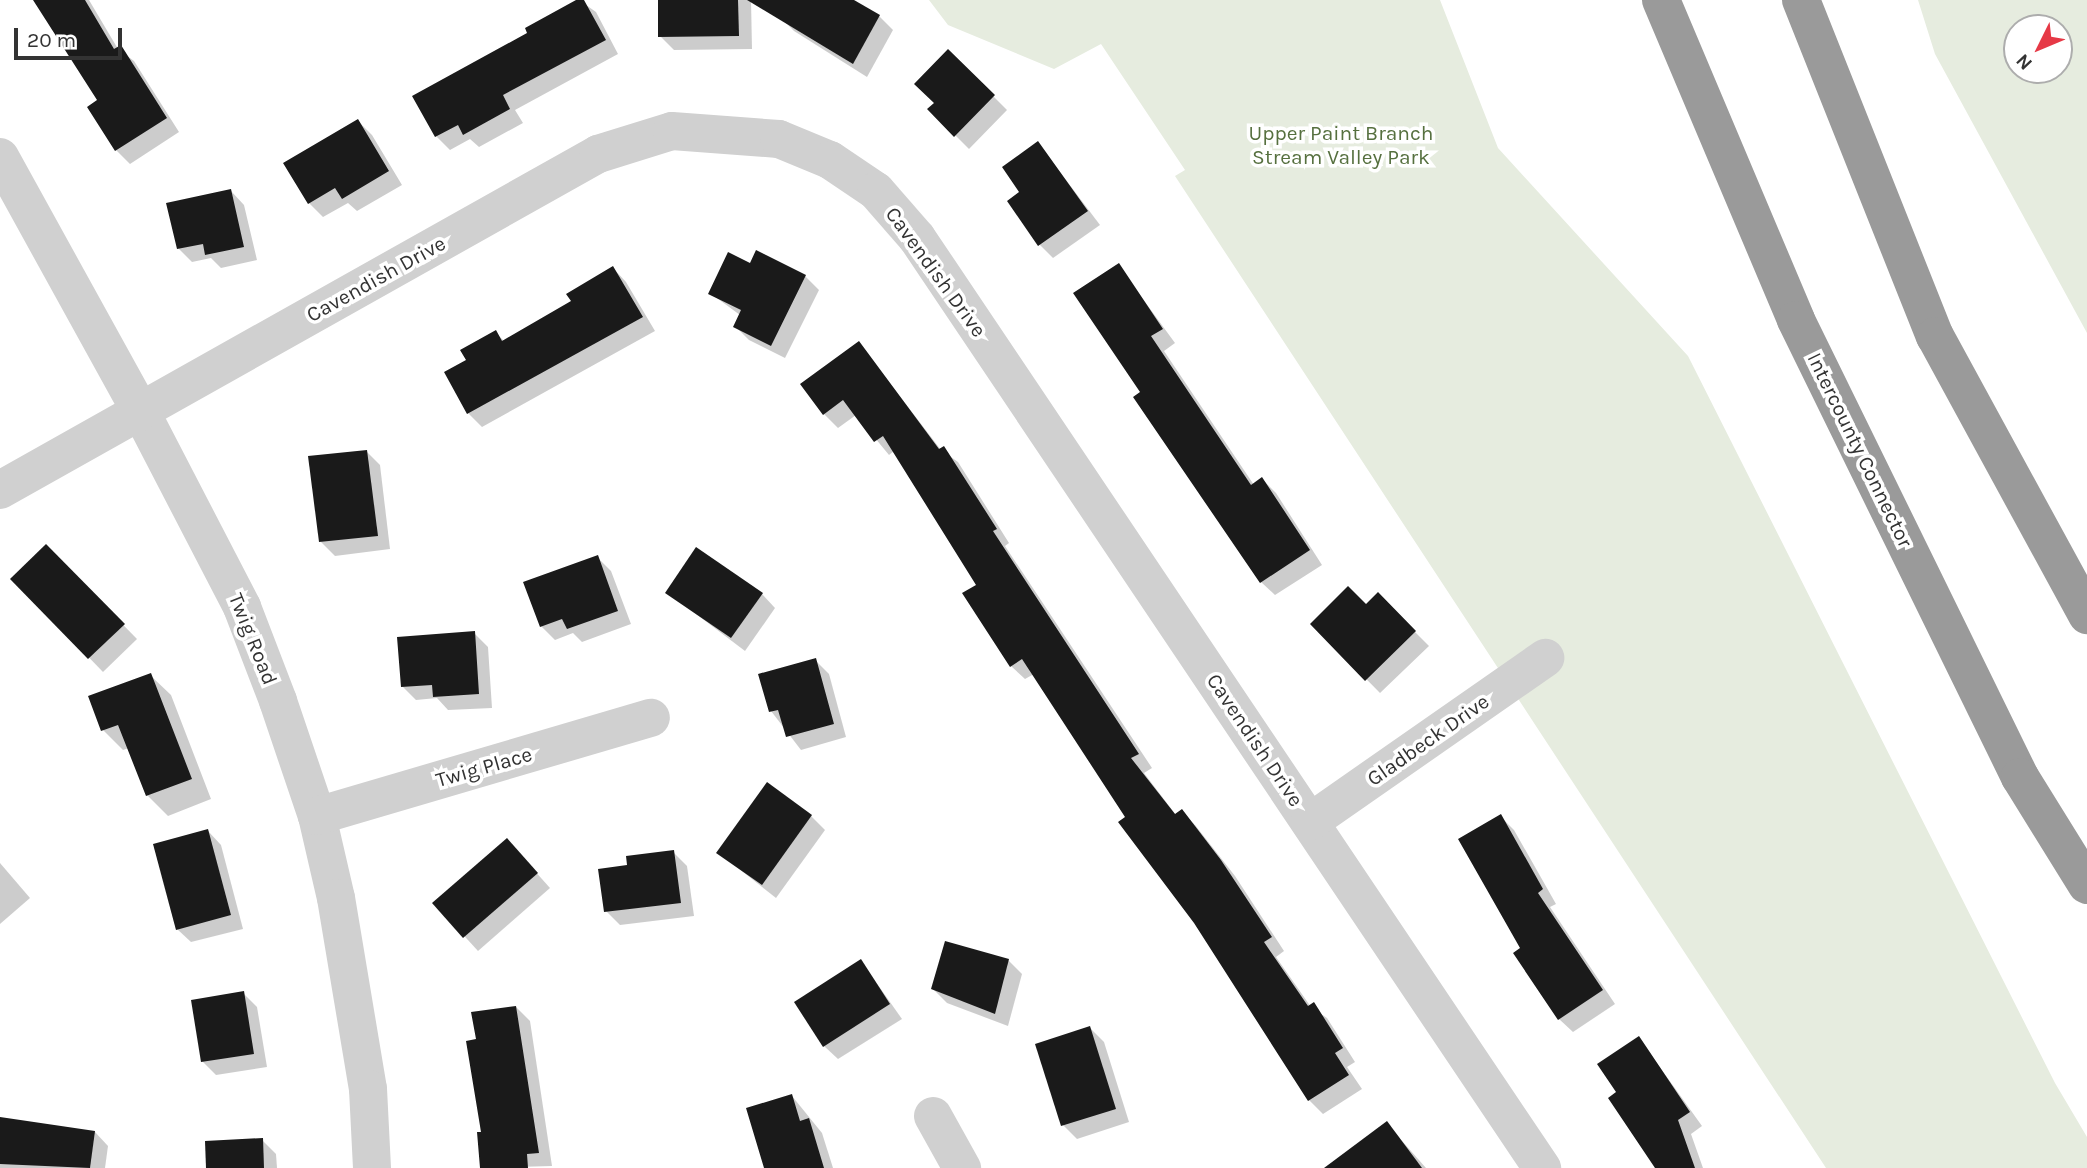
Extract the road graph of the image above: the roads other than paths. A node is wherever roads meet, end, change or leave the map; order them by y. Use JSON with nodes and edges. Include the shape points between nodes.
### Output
{"nodes":[{"id":1,"x":1661,"y":0,"type":"edge"},
{"id":2,"x":1801,"y":0,"type":"edge"},
{"id":3,"x":0,"y":157,"type":"edge"},
{"id":4,"x":141,"y":412,"type":"junction"},
{"id":5,"x":0,"y":490,"type":"edge"},
{"id":6,"x":2087,"y":615,"type":"edge"},
{"id":7,"x":1545,"y":658,"type":"dead end"},
{"id":8,"x":651,"y":718,"type":"dead end"},
{"id":9,"x":317,"y":816,"type":"junction"},
{"id":10,"x":1310,"y":822,"type":"junction"},
{"id":11,"x":2087,"y":886,"type":"edge"},
{"id":12,"x":933,"y":1116,"type":"dead end"},
{"id":13,"x":372,"y":1168,"type":"edge"},
{"id":14,"x":962,"y":1168,"type":"edge"},
{"id":15,"x":1542,"y":1168,"type":"edge"}],
"edges":[{"from":1,"to":11,"type":"highway","name":"Intercounty Connector","via":[[1796,320],[2020,777]]},
{"from":2,"to":6,"type":"highway","via":[[1935,336]]},
{"from":3,"to":4,"type":"street","name":"Twig Road"},
{"from":4,"to":5,"type":"street","name":"Cavendish Drive"},
{"from":4,"to":9,"type":"street","name":"Twig Road","via":[[242,607]]},
{"from":4,"to":10,"type":"street","name":"Cavendish Drive","via":[[598,154],[672,131],[779,139],[830,160],[876,191],[917,238]]},
{"from":7,"to":10,"type":"street","name":"Gladbeck Drive"},
{"from":8,"to":9,"type":"street","name":"Twig Place"},
{"from":9,"to":13,"type":"street","name":"Twig Road","via":[[354,989],[368,1089]]},
{"from":10,"to":15,"type":"street","name":"Cavendish Drive"},
{"from":12,"to":14,"type":"street"}]}
